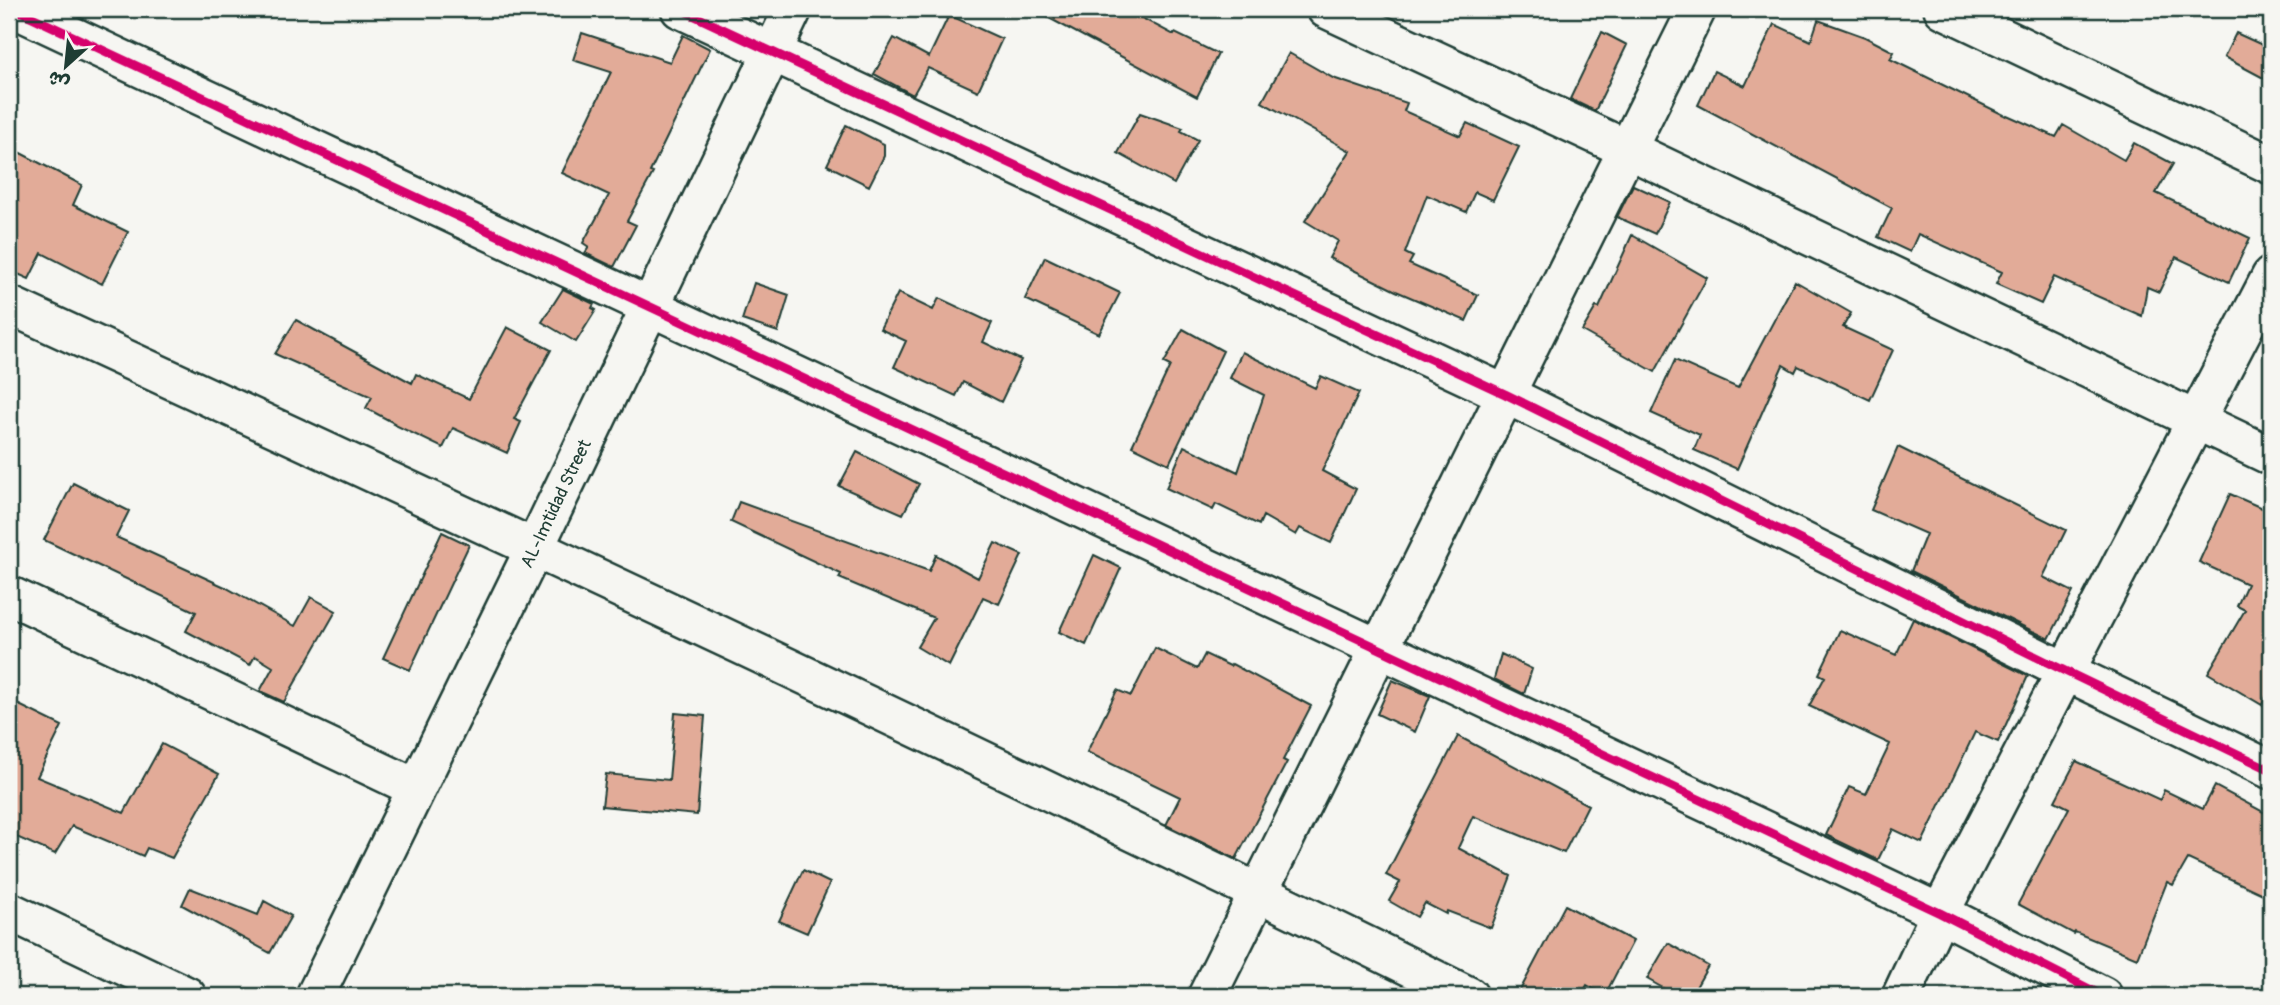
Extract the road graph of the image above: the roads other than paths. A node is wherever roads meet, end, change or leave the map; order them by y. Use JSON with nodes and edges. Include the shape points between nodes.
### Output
{"nodes":[{"id":1,"x":15,"y":9,"type":"edge"},
{"id":2,"x":680,"y":9,"type":"edge"},
{"id":3,"x":793,"y":9,"type":"edge"},
{"id":4,"x":1326,"y":9,"type":"edge"},
{"id":5,"x":1697,"y":9,"type":"edge"},
{"id":6,"x":1943,"y":9,"type":"edge"},
{"id":7,"x":771,"y":53,"type":"junction"},
{"id":8,"x":1627,"y":149,"type":"junction"},
{"id":9,"x":2271,"y":165,"type":"edge"},
{"id":10,"x":2271,"y":276,"type":"edge"},
{"id":11,"x":9,"y":305,"type":"edge"},
{"id":12,"x":649,"y":306,"type":"junction"},
{"id":13,"x":1505,"y":394,"type":"junction"},
{"id":14,"x":2197,"y":421,"type":"junction"},
{"id":15,"x":2271,"y":456,"type":"edge"},
{"id":16,"x":535,"y":547,"type":"junction"},
{"id":17,"x":9,"y":595,"type":"edge"},
{"id":18,"x":1378,"y":648,"type":"junction"},
{"id":19,"x":2065,"y":671,"type":"junction"},
{"id":20,"x":2271,"y":770,"type":"edge"},
{"id":21,"x":416,"y":788,"type":"junction"},
{"id":22,"x":1259,"y":892,"type":"junction"},
{"id":23,"x":9,"y":911,"type":"edge"},
{"id":24,"x":1940,"y":913,"type":"junction"},
{"id":25,"x":187,"y":996,"type":"edge"},
{"id":26,"x":315,"y":996,"type":"edge"},
{"id":27,"x":1207,"y":996,"type":"edge"},
{"id":28,"x":1469,"y":996,"type":"edge"},
{"id":29,"x":1901,"y":996,"type":"edge"},
{"id":30,"x":2104,"y":996,"type":"edge"}],
"edges":[{"from":1,"to":12,"type":"street"},
{"from":2,"to":7,"type":"street"},
{"from":3,"to":7,"type":"street","name":"AL-Imtidad Street"},
{"from":4,"to":8,"type":"street"},
{"from":5,"to":8,"type":"street"},
{"from":6,"to":9,"type":"street"},
{"from":7,"to":12,"type":"street","name":"AL-Imtidad Street"},
{"from":7,"to":13,"type":"street"},
{"from":8,"to":13,"type":"street"},
{"from":8,"to":14,"type":"street"},
{"from":10,"to":14,"type":"street"},
{"from":11,"to":16,"type":"street"},
{"from":12,"to":16,"type":"street","name":"AL-Imtidad Street"},
{"from":12,"to":18,"type":"street"},
{"from":13,"to":18,"type":"street"},
{"from":13,"to":19,"type":"street"},
{"from":14,"to":15,"type":"street"},
{"from":14,"to":19,"type":"street"},
{"from":16,"to":21,"type":"street","name":"AL-Imtidad Street"},
{"from":16,"to":22,"type":"street"},
{"from":17,"to":21,"type":"street"},
{"from":18,"to":22,"type":"street"},
{"from":18,"to":24,"type":"street"},
{"from":19,"to":20,"type":"street"},
{"from":19,"to":24,"type":"street"},
{"from":21,"to":26,"type":"street","name":"AL-Imtidad Street"},
{"from":22,"to":27,"type":"street"},
{"from":22,"to":28,"type":"street"},
{"from":23,"to":25,"type":"street"},
{"from":24,"to":29,"type":"street"},
{"from":24,"to":30,"type":"street"}]}
